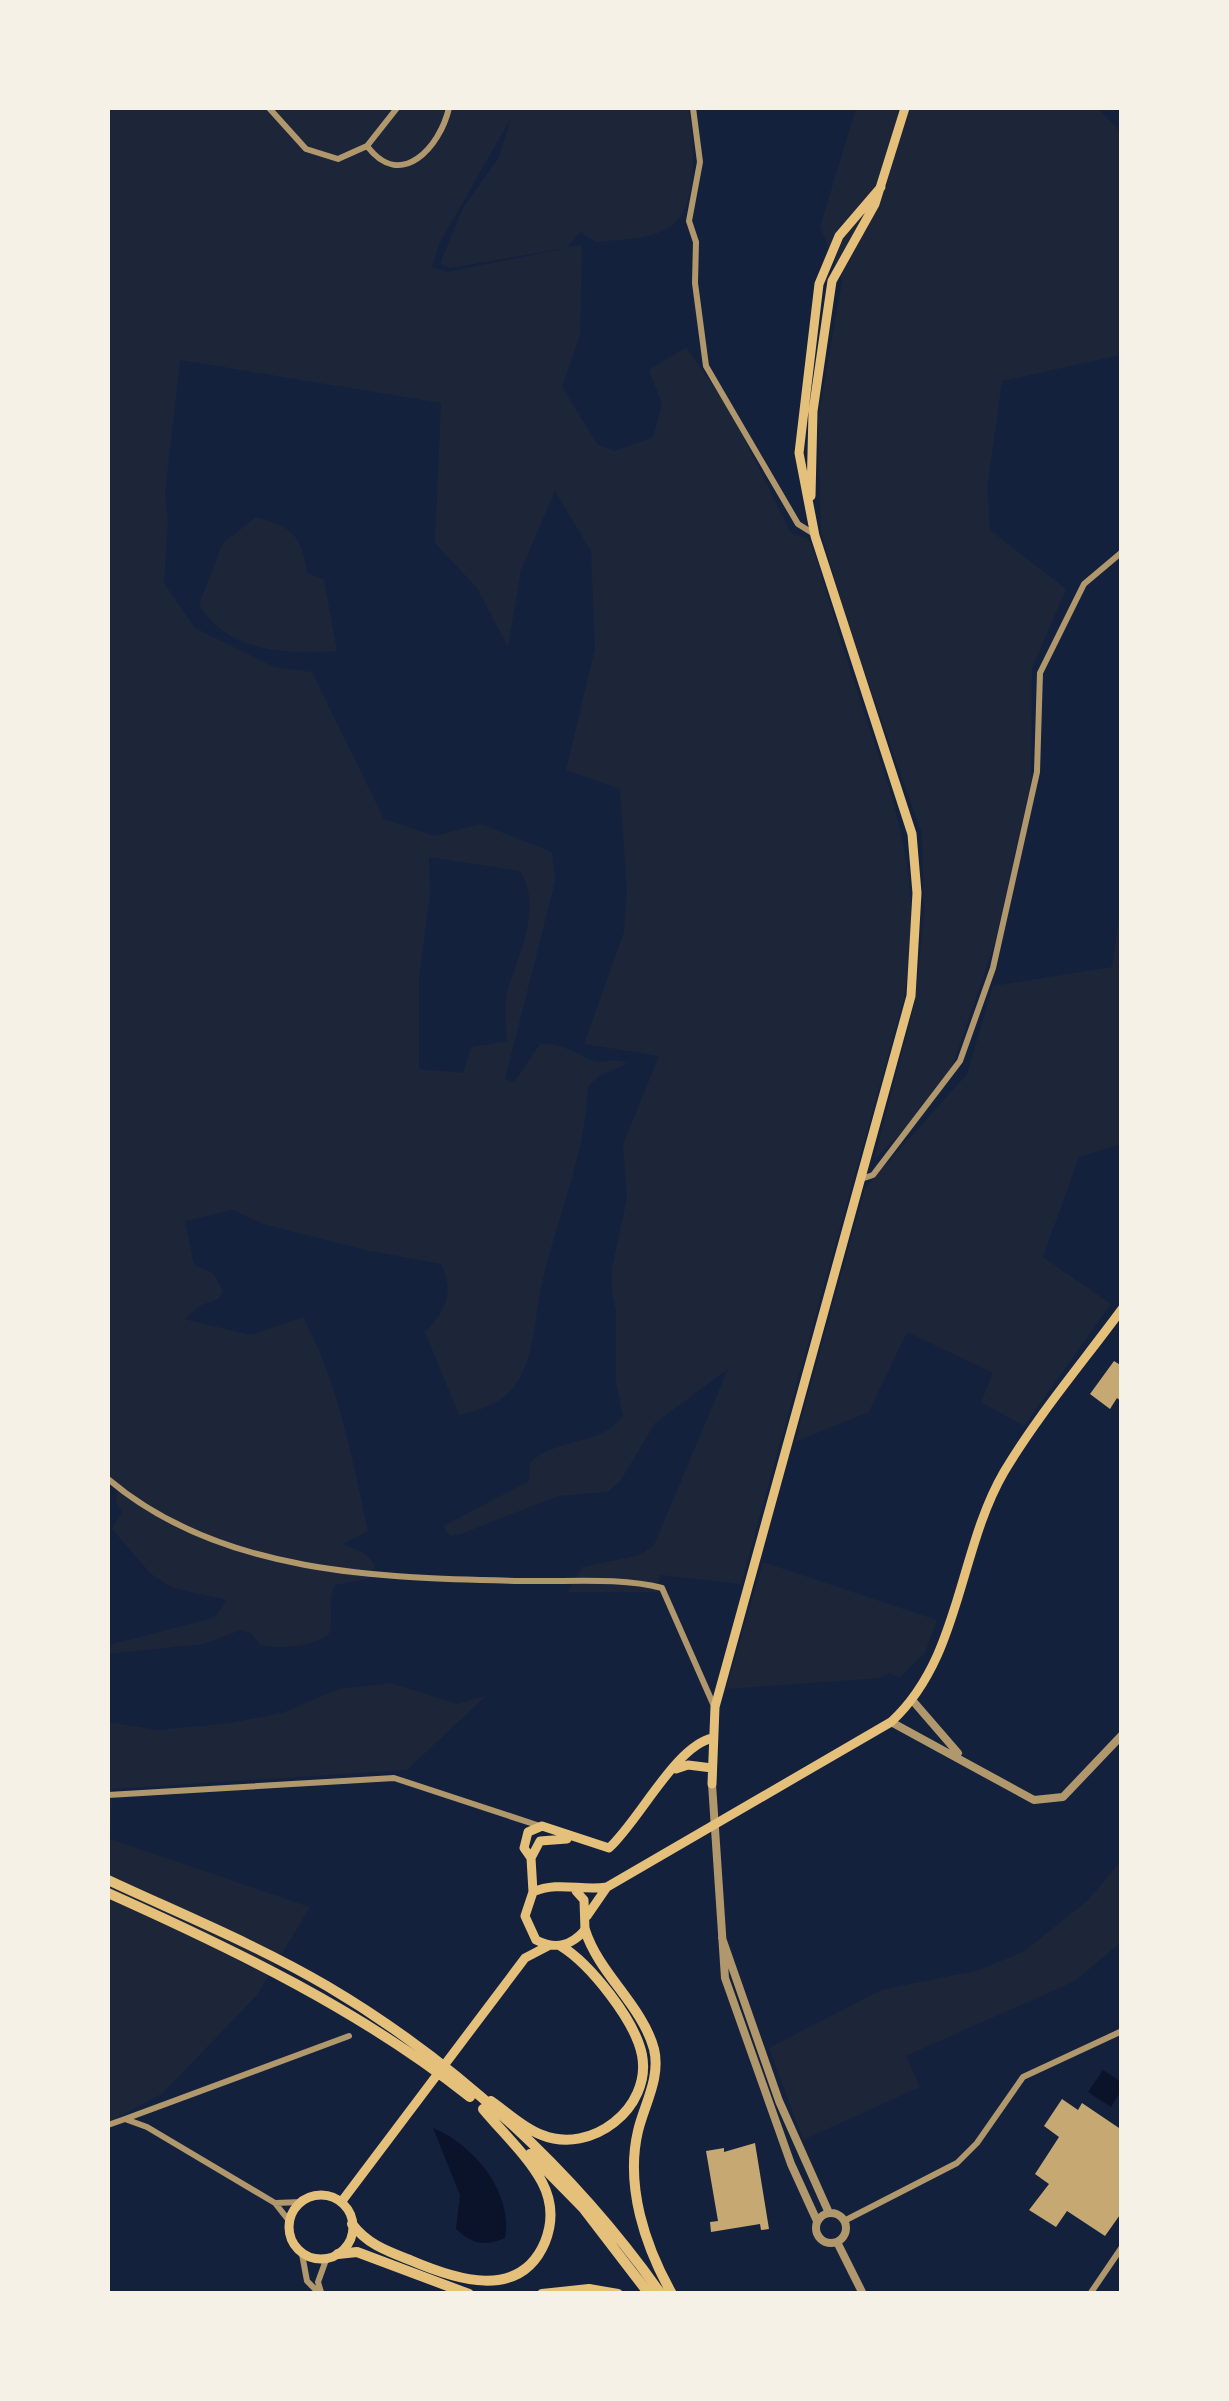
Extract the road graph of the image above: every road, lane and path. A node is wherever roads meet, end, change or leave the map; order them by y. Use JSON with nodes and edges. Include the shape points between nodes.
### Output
{"nodes":[{"id":1,"x":268,"y":108,"type":"edge"},
{"id":2,"x":396,"y":108,"type":"edge"},
{"id":3,"x":449,"y":108,"type":"edge"},
{"id":4,"x":693,"y":108,"type":"edge"},
{"id":5,"x":906,"y":108,"type":"edge"},
{"id":6,"x":367,"y":146,"type":"junction"},
{"id":7,"x":1122,"y":383,"type":"edge"},
{"id":8,"x":1122,"y":392,"type":"edge"},
{"id":9,"x":816,"y":536,"type":"junction"},
{"id":10,"x":1122,"y":552,"type":"edge"},
{"id":11,"x":860,"y":1180,"type":"junction"},
{"id":12,"x":1122,"y":1308,"type":"edge"},
{"id":13,"x":108,"y":1479,"type":"edge"},
{"id":14,"x":913,"y":1702,"type":"junction"},
{"id":15,"x":715,"y":1707,"type":"junction"},
{"id":16,"x":891,"y":1722,"type":"junction"},
{"id":17,"x":1122,"y":1734,"type":"edge"},
{"id":18,"x":713,"y":1738,"type":"junction"},
{"id":19,"x":965,"y":1759,"type":"junction"},
{"id":20,"x":712,"y":1768,"type":"junction"},
{"id":21,"x":676,"y":1769,"type":"junction"},
{"id":22,"x":712,"y":1784,"type":"joint"},
{"id":23,"x":108,"y":1795,"type":"edge"},
{"id":24,"x":542,"y":1826,"type":"junction"},
{"id":25,"x":575,"y":1839,"type":"junction"},
{"id":26,"x":531,"y":1858,"type":"junction"},
{"id":27,"x":533,"y":1870,"type":"junction"},
{"id":28,"x":108,"y":1880,"type":"edge"},
{"id":29,"x":550,"y":1884,"type":"junction"},
{"id":30,"x":608,"y":1887,"type":"junction"},
{"id":31,"x":576,"y":1890,"type":"junction"},
{"id":32,"x":533,"y":1892,"type":"junction"},
{"id":33,"x":108,"y":1893,"type":"edge"},
{"id":34,"x":587,"y":1916,"type":"junction"},
{"id":35,"x":719,"y":1929,"type":"junction"},
{"id":36,"x":585,"y":1930,"type":"junction"},
{"id":37,"x":529,"y":1932,"type":"junction"},
{"id":38,"x":548,"y":1946,"type":"junction"},
{"id":39,"x":561,"y":1946,"type":"junction"},
{"id":40,"x":525,"y":1958,"type":"junction"},
{"id":41,"x":1122,"y":2031,"type":"edge"},
{"id":42,"x":349,"y":2036,"type":"dead end"},
{"id":43,"x":423,"y":2055,"type":"junction"},
{"id":44,"x":460,"y":2084,"type":"junction"},
{"id":45,"x":479,"y":2104,"type":"junction"},
{"id":46,"x":125,"y":2119,"type":"junction"},
{"id":47,"x":108,"y":2125,"type":"edge"},
{"id":48,"x":342,"y":2200,"type":"junction"},
{"id":49,"x":275,"y":2202,"type":"junction"},
{"id":50,"x":302,"y":2202,"type":"junction"},
{"id":51,"x":829,"y":2213,"type":"junction"},
{"id":52,"x":817,"y":2221,"type":"junction"},
{"id":53,"x":844,"y":2221,"type":"junction"},
{"id":54,"x":290,"y":2222,"type":"junction"},
{"id":55,"x":352,"y":2224,"type":"junction"},
{"id":56,"x":836,"y":2242,"type":"junction"},
{"id":57,"x":1122,"y":2247,"type":"edge"},
{"id":58,"x":302,"y":2254,"type":"junction"},
{"id":59,"x":338,"y":2254,"type":"junction"},
{"id":60,"x":326,"y":2260,"type":"junction"},
{"id":61,"x":321,"y":2294,"type":"edge"},
{"id":62,"x":469,"y":2294,"type":"edge"},
{"id":63,"x":542,"y":2294,"type":"edge"},
{"id":64,"x":618,"y":2294,"type":"edge"},
{"id":65,"x":649,"y":2294,"type":"edge"},
{"id":66,"x":661,"y":2294,"type":"edge"},
{"id":67,"x":672,"y":2294,"type":"edge"},
{"id":68,"x":863,"y":2294,"type":"edge"},
{"id":69,"x":1090,"y":2294,"type":"edge"}],
"edges":[{"from":1,"to":6,"type":"street","via":[[320,157],[338,159]]},
{"from":2,"to":6,"type":"street"},
{"from":3,"to":6,"type":"street","via":[[444,130],[417,160],[377,160]]},
{"from":4,"to":9,"type":"street","via":[[700,162],[689,221],[706,366],[798,524]]},
{"from":5,"to":9,"type":"main road","via":[[880,186],[839,236],[819,284],[799,453]]},
{"from":7,"to":8,"type":"street"},
{"from":9,"to":11,"type":"main road","via":[[912,834],[917,893],[911,996]]},
{"from":10,"to":11,"type":"street","via":[[1084,584],[1040,673],[1037,772],[994,968],[960,1061],[873,1175]]},
{"from":11,"to":15,"type":"main road"},
{"from":12,"to":14,"type":"main road","via":[[1005,1471],[933,1668]]},
{"from":13,"to":15,"type":"street","via":[[144,1510],[200,1536],[319,1568],[662,1588]]},
{"from":14,"to":16,"type":"main road"},
{"from":14,"to":19,"type":"street"},
{"from":15,"to":18,"type":"main road"},
{"from":16,"to":19,"type":"street"},
{"from":16,"to":30,"type":"main road"},
{"from":17,"to":19,"type":"street","via":[[1076,1788],[1048,1801],[1019,1793]]},
{"from":18,"to":20,"type":"main road"},
{"from":18,"to":21,"type":"main road","via":[[684,1751]]},
{"from":20,"to":21,"type":"main road"},
{"from":20,"to":22,"type":"main road"},
{"from":21,"to":25,"type":"main road","via":[[609,1848]]},
{"from":22,"to":35,"type":"street"},
{"from":23,"to":24,"type":"street","via":[[394,1778]]},
{"from":24,"to":25,"type":"main road"},
{"from":24,"to":26,"type":"main road","via":[[526,1835],[525,1854]]},
{"from":25,"to":26,"type":"main road","via":[[540,1842]]},
{"from":26,"to":27,"type":"main road"},
{"from":27,"to":29,"type":"main road"},
{"from":27,"to":32,"type":"main road"},
{"from":28,"to":43,"type":"highway","via":[[327,1986]]},
{"from":29,"to":31,"type":"main road"},
{"from":29,"to":32,"type":"main road"},
{"from":30,"to":31,"type":"main road"},
{"from":30,"to":34,"type":"main road"},
{"from":31,"to":34,"type":"main road"},
{"from":32,"to":37,"type":"main road","via":[[526,1906]]},
{"from":33,"to":43,"type":"highway","via":[[301,1985]]},
{"from":34,"to":36,"type":"main road"},
{"from":35,"to":51,"type":"street","via":[[780,2101]]},
{"from":35,"to":52,"type":"street","via":[[725,1978]]},
{"from":36,"to":39,"type":"main road"},
{"from":36,"to":67,"type":"highway","via":[[654,2049],[636,2145],[635,2192]]},
{"from":37,"to":38,"type":"main road"},
{"from":37,"to":40,"type":"main road"},
{"from":38,"to":39,"type":"main road"},
{"from":38,"to":40,"type":"main road"},
{"from":39,"to":44,"type":"highway","via":[[591,1969],[637,2040],[642,2073],[628,2110],[598,2133],[557,2139]]},
{"from":40,"to":48,"type":"main road"},
{"from":41,"to":53,"type":"street","via":[[1023,2078],[957,2163]]},
{"from":42,"to":46,"type":"street"},
{"from":43,"to":44,"type":"highway"},
{"from":44,"to":45,"type":"highway"},
{"from":44,"to":66,"type":"highway","via":[[596,2211]]},
{"from":45,"to":55,"type":"highway","via":[[542,2181],[549,2231],[534,2260],[507,2278],[455,2278],[375,2246]]},
{"from":45,"to":65,"type":"highway","via":[[583,2208]]},
{"from":46,"to":47,"type":"street"},
{"from":46,"to":49,"type":"street"},
{"from":48,"to":50,"type":"main road","via":[[323,2195]]},
{"from":48,"to":55,"type":"main road"},
{"from":49,"to":50,"type":"street"},
{"from":49,"to":54,"type":"street"},
{"from":50,"to":54,"type":"main road"},
{"from":51,"to":52,"type":"street"},
{"from":51,"to":53,"type":"street"},
{"from":52,"to":56,"type":"street","via":[[820,2239]]},
{"from":53,"to":56,"type":"street"},
{"from":54,"to":58,"type":"main road"},
{"from":55,"to":59,"type":"main road"},
{"from":56,"to":68,"type":"street"},
{"from":57,"to":69,"type":"street"},
{"from":58,"to":60,"type":"main road"},
{"from":58,"to":61,"type":"street","via":[[307,2281]]},
{"from":59,"to":60,"type":"main road"},
{"from":59,"to":62,"type":"highway","via":[[357,2252]]},
{"from":60,"to":61,"type":"street"},
{"from":63,"to":64,"type":"highway"}]}
